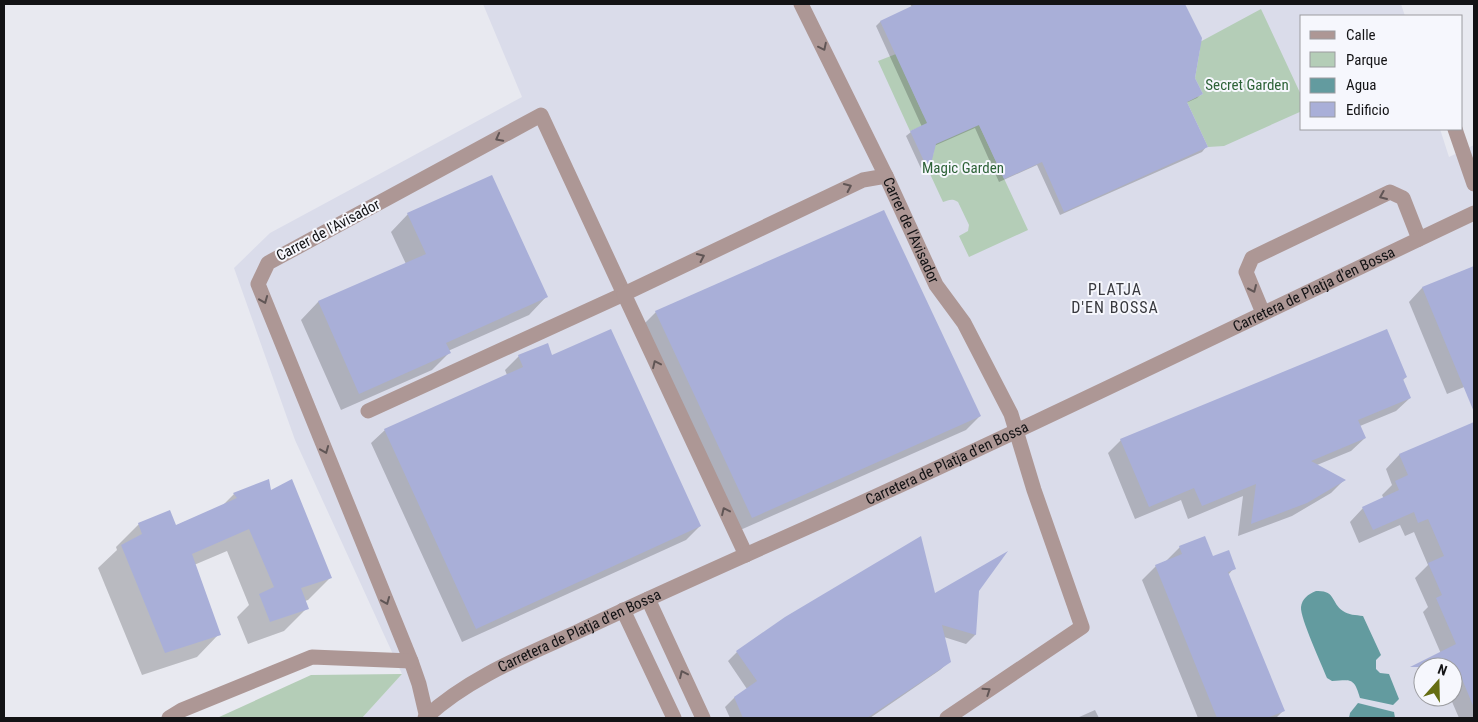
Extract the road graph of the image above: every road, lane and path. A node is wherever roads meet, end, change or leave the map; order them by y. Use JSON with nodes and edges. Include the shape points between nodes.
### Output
{"nodes":[{"id":1,"x":801,"y":4,"type":"edge"},
{"id":2,"x":1455,"y":130,"type":"edge"},
{"id":3,"x":886,"y":176,"type":"junction"},
{"id":4,"x":1474,"y":184,"type":"edge"},
{"id":5,"x":1474,"y":213,"type":"edge"},
{"id":6,"x":1419,"y":239,"type":"junction"},
{"id":7,"x":624,"y":294,"type":"junction"},
{"id":8,"x":1263,"y":313,"type":"junction"},
{"id":9,"x":368,"y":411,"type":"dead end"},
{"id":10,"x":1016,"y":431,"type":"junction"},
{"id":11,"x":746,"y":555,"type":"junction"},
{"id":12,"x":648,"y":599,"type":"junction"},
{"id":13,"x":623,"y":610,"type":"junction"},
{"id":14,"x":411,"y":661,"type":"junction"},
{"id":15,"x":169,"y":718,"type":"edge"},
{"id":16,"x":426,"y":718,"type":"edge"},
{"id":17,"x":674,"y":718,"type":"edge"},
{"id":18,"x":703,"y":718,"type":"edge"},
{"id":19,"x":947,"y":718,"type":"edge"}],
"edges":[{"from":1,"to":3,"type":"street","one_way":true},
{"from":2,"to":4,"type":"street"},
{"from":7,"to":3,"type":"street","name":"Carrer de l'Avisador","one_way":true,"via":[[863,180]]},
{"from":3,"to":10,"type":"street","name":"Carrer de l'Avisador","via":[[936,285],[964,323],[1011,414]]},
{"from":5,"to":6,"type":"street","name":"Carretera de Platja d'en Bossa"},
{"from":6,"to":8,"type":"street","name":"Carretera de Platja d'en Bossa"},
{"from":6,"to":8,"type":"street","one_way":true,"via":[[1403,198],[1390,192],[1252,258],[1246,272]]},
{"from":7,"to":9,"type":"street","name":"Carrer de l'Avisador"},
{"from":11,"to":7,"type":"street","name":"Carrer de l'Avisador","one_way":true},
{"from":7,"to":14,"type":"street","name":"Carrer de l'Avisador","one_way":true,"via":[[542,115],[268,263],[258,284]]},
{"from":8,"to":10,"type":"street","name":"Carretera de Platja d'en Bossa"},
{"from":10,"to":11,"type":"street","name":"Carretera de Platja d'en Bossa"},
{"from":19,"to":10,"type":"street","name":"Carrer de l'Avisador","one_way":true,"via":[[1082,627]]},
{"from":11,"to":12,"type":"street","name":"Carretera de Platja d'en Bossa"},
{"from":12,"to":13,"type":"street","name":"Carretera de Platja d'en Bossa"},
{"from":18,"to":12,"type":"street","one_way":true},
{"from":13,"to":16,"type":"street","name":"Carretera de Platja d'en Bossa","via":[[507,664],[456,692]]},
{"from":13,"to":17,"type":"street"},
{"from":14,"to":15,"type":"street","via":[[312,657]]},
{"from":14,"to":16,"type":"street","name":"Carrer de l'Avisador","via":[[420,684]]}]}
